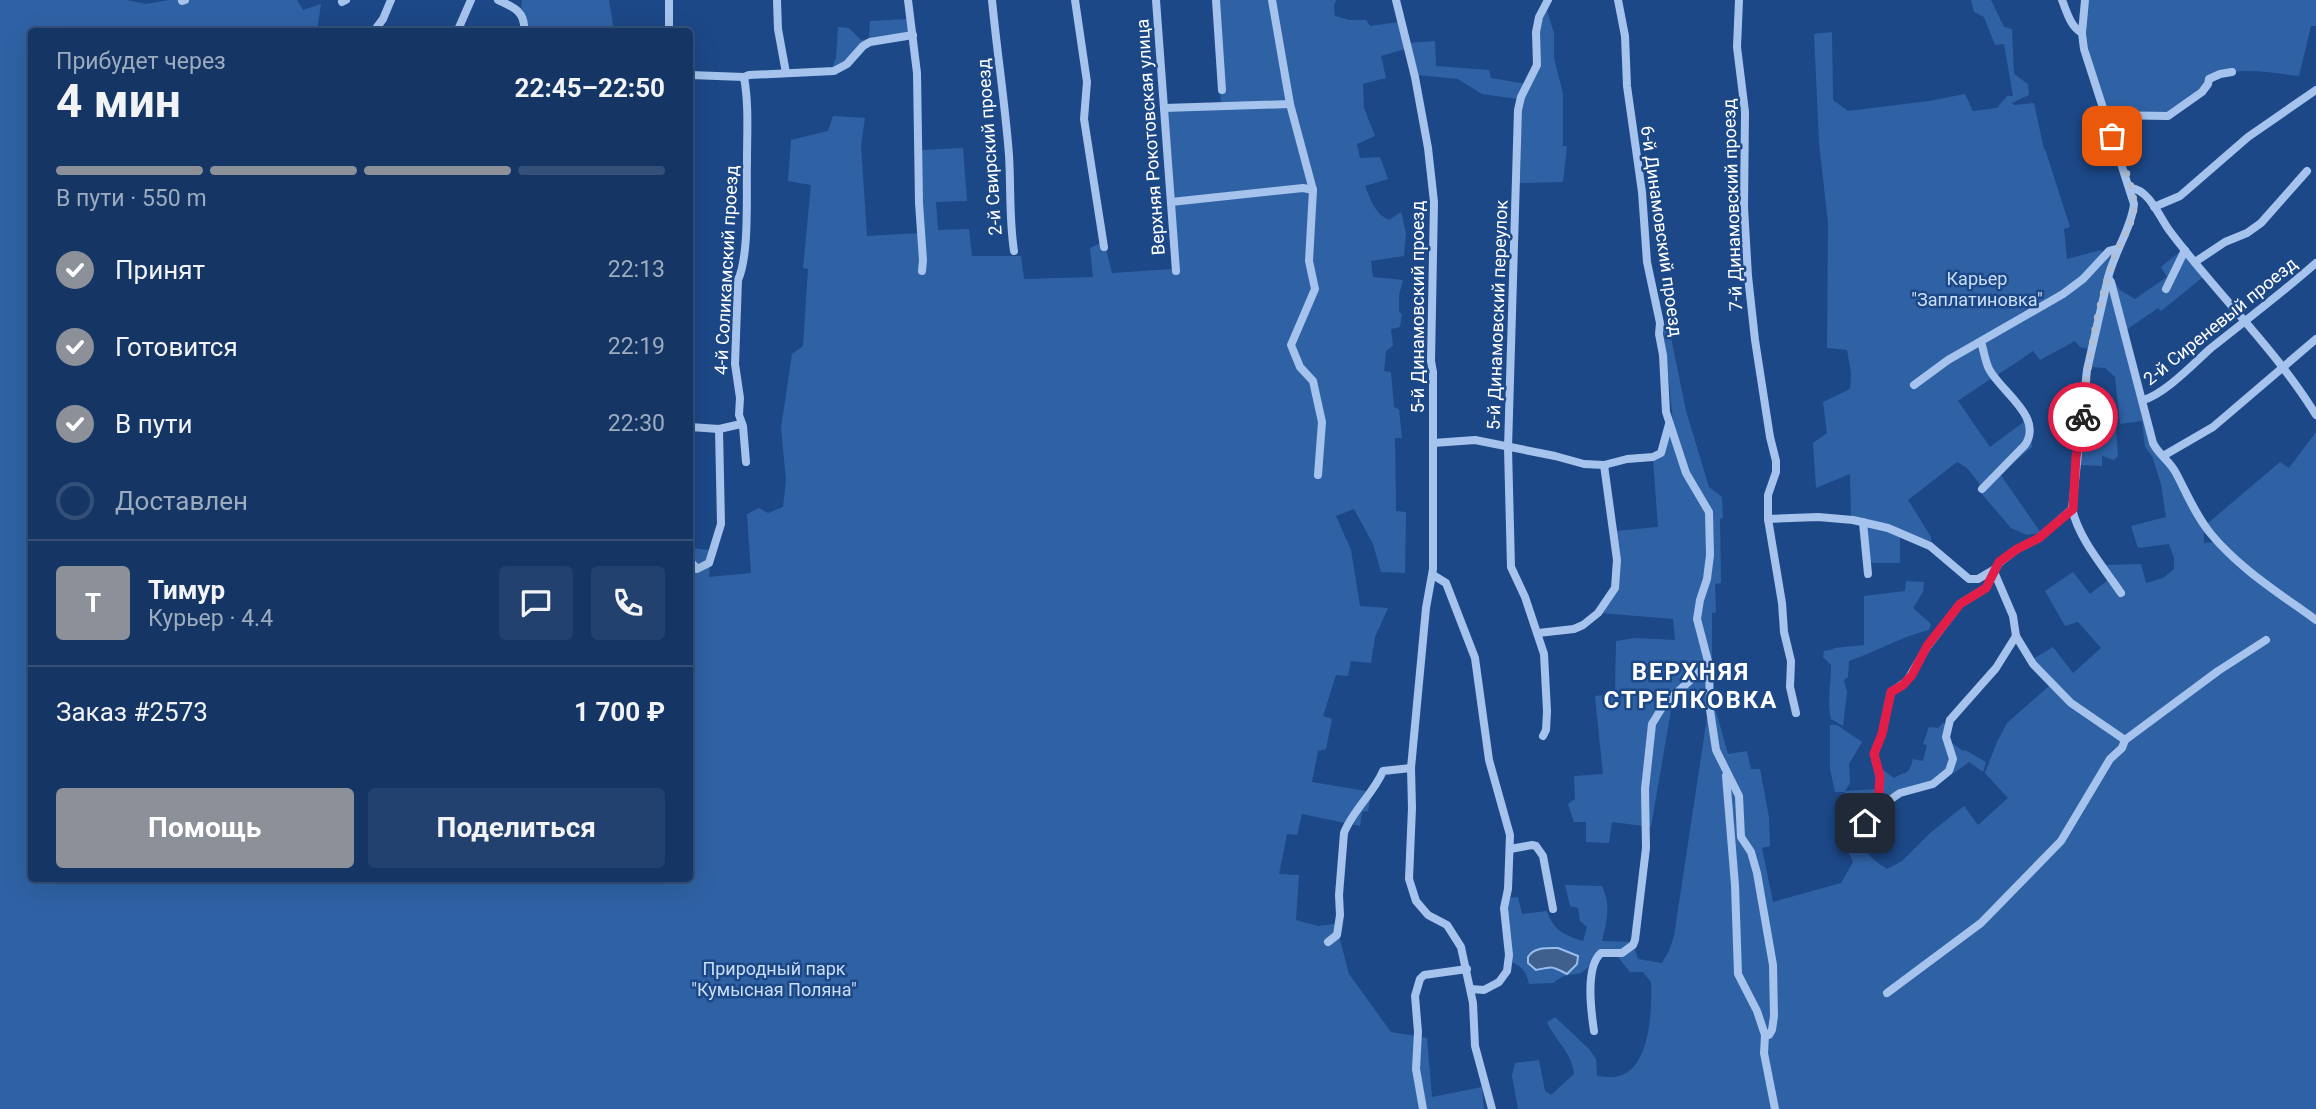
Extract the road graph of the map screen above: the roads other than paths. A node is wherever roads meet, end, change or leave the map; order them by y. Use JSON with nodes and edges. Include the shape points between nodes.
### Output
{"nodes":[{"id":1,"x":391,"y":0,"type":"edge"},
{"id":2,"x":471,"y":0,"type":"edge"},
{"id":3,"x":498,"y":0,"type":"edge"},
{"id":4,"x":669,"y":0,"type":"edge"},
{"id":5,"x":777,"y":0,"type":"edge"},
{"id":6,"x":908,"y":0,"type":"edge"},
{"id":7,"x":992,"y":0,"type":"edge"},
{"id":8,"x":1075,"y":0,"type":"edge"},
{"id":9,"x":1156,"y":0,"type":"edge"},
{"id":10,"x":1216,"y":0,"type":"edge"},
{"id":11,"x":1272,"y":0,"type":"edge"},
{"id":12,"x":1396,"y":0,"type":"edge"},
{"id":13,"x":1548,"y":0,"type":"edge"},
{"id":14,"x":1618,"y":0,"type":"edge"},
{"id":15,"x":1738,"y":0,"type":"edge"},
{"id":16,"x":2062,"y":0,"type":"edge"},
{"id":17,"x":2085,"y":0,"type":"edge"},
{"id":18,"x":512,"y":3,"type":"edge"},
{"id":19,"x":377,"y":27,"type":"dead end"},
{"id":20,"x":459,"y":28,"type":"edge"},
{"id":21,"x":524,"y":28,"type":"edge"},
{"id":22,"x":669,"y":28,"type":"edge"},
{"id":23,"x":2082,"y":33,"type":"junction"},
{"id":24,"x":913,"y":35,"type":"junction"},
{"id":25,"x":2232,"y":72,"type":"dead end"},
{"id":26,"x":786,"y":73,"type":"junction"},
{"id":27,"x":693,"y":75,"type":"edge"},
{"id":28,"x":744,"y":77,"type":"junction"},
{"id":29,"x":1222,"y":90,"type":"dead end"},
{"id":30,"x":2316,"y":90,"type":"edge"},
{"id":31,"x":1290,"y":104,"type":"junction"},
{"id":32,"x":1164,"y":108,"type":"junction"},
{"id":33,"x":2105,"y":115,"type":"junction"},
{"id":34,"x":2307,"y":171,"type":"dead end"},
{"id":35,"x":2131,"y":188,"type":"junction"},
{"id":36,"x":1313,"y":190,"type":"junction"},
{"id":37,"x":1171,"y":202,"type":"junction"},
{"id":38,"x":2154,"y":207,"type":"junction"},
{"id":39,"x":1104,"y":247,"type":"dead end"},
{"id":40,"x":2117,"y":249,"type":"junction"},
{"id":41,"x":2185,"y":250,"type":"junction"},
{"id":42,"x":1014,"y":251,"type":"dead end"},
{"id":43,"x":2195,"y":262,"type":"junction"},
{"id":44,"x":2316,"y":263,"type":"edge"},
{"id":45,"x":922,"y":271,"type":"dead end"},
{"id":46,"x":1176,"y":271,"type":"dead end"},
{"id":47,"x":2108,"y":278,"type":"junction"},
{"id":48,"x":2166,"y":289,"type":"dead end"},
{"id":49,"x":2246,"y":321,"type":"junction"},
{"id":50,"x":2316,"y":339,"type":"edge"},
{"id":51,"x":1981,"y":342,"type":"junction"},
{"id":52,"x":2283,"y":369,"type":"junction"},
{"id":53,"x":1914,"y":386,"type":"dead end"},
{"id":54,"x":2143,"y":400,"type":"junction"},
{"id":55,"x":2316,"y":415,"type":"edge"},
{"id":56,"x":741,"y":424,"type":"junction"},
{"id":57,"x":1670,"y":424,"type":"junction"},
{"id":58,"x":693,"y":427,"type":"edge"},
{"id":59,"x":719,"y":429,"type":"junction"},
{"id":60,"x":1433,"y":443,"type":"junction"},
{"id":61,"x":1508,"y":448,"type":"junction"},
{"id":62,"x":2163,"y":456,"type":"junction"},
{"id":63,"x":746,"y":462,"type":"dead end"},
{"id":64,"x":1604,"y":466,"type":"junction"},
{"id":65,"x":1318,"y":475,"type":"dead end"},
{"id":66,"x":1982,"y":489,"type":"dead end"},
{"id":67,"x":2073,"y":509,"type":"junction"},
{"id":68,"x":1768,"y":519,"type":"junction"},
{"id":69,"x":1863,"y":522,"type":"junction"},
{"id":70,"x":693,"y":564,"type":"edge"},
{"id":71,"x":1995,"y":572,"type":"junction"},
{"id":72,"x":1867,"y":574,"type":"dead end"},
{"id":73,"x":1433,"y":575,"type":"junction"},
{"id":74,"x":2120,"y":593,"type":"dead end"},
{"id":75,"x":2316,"y":620,"type":"edge"},
{"id":76,"x":1538,"y":633,"type":"junction"},
{"id":77,"x":2016,"y":636,"type":"junction"},
{"id":78,"x":2266,"y":639,"type":"dead end"},
{"id":79,"x":1709,"y":664,"type":"junction"},
{"id":80,"x":1796,"y":713,"type":"dead end"},
{"id":81,"x":1543,"y":736,"type":"dead end"},
{"id":82,"x":2125,"y":740,"type":"junction"},
{"id":83,"x":1411,"y":768,"type":"junction"},
{"id":84,"x":1726,"y":773,"type":"junction"},
{"id":85,"x":1878,"y":808,"type":"junction"},
{"id":86,"x":1858,"y":833,"type":"dead end"},
{"id":87,"x":1510,"y":849,"type":"junction"},
{"id":88,"x":1553,"y":909,"type":"dead end"},
{"id":89,"x":1328,"y":942,"type":"dead end"},
{"id":90,"x":1467,"y":969,"type":"junction"},
{"id":91,"x":1471,"y":989,"type":"junction"},
{"id":92,"x":1887,"y":993,"type":"dead end"},
{"id":93,"x":1594,"y":1031,"type":"dead end"},
{"id":94,"x":1765,"y":1035,"type":"junction"},
{"id":95,"x":1423,"y":1109,"type":"edge"},
{"id":96,"x":1492,"y":1109,"type":"edge"},
{"id":97,"x":1775,"y":1109,"type":"edge"}],
"edges":[{"from":1,"to":19,"type":"street"},
{"from":2,"to":20,"type":"street"},
{"from":3,"to":18,"type":"street"},
{"from":4,"to":22,"type":"street"},
{"from":5,"to":26,"type":"street"},
{"from":6,"to":24,"type":"street"},
{"from":7,"to":42,"type":"street","name":"2-й Свирский проезд","via":[[1004,91]]},
{"from":8,"to":39,"type":"street","via":[[1087,82],[1084,119]]},
{"from":9,"to":32,"type":"street","name":"Верхняя Рокотовская улица"},
{"from":10,"to":29,"type":"street"},
{"from":11,"to":31,"type":"street"},
{"from":12,"to":60,"type":"street","name":"5-й Динамовский проезд","via":[[1428,148],[1434,202]]},
{"from":13,"to":61,"type":"street","name":"5-й Динамовский переулок","via":[[1536,32],[1537,65],[1518,110]]},
{"from":14,"to":57,"type":"street","name":"6-й Динамовский проезд"},
{"from":15,"to":68,"type":"street","name":"7-й Динамовский проезд","via":[[1748,276],[1776,468],[1769,489]]},
{"from":16,"to":23,"type":"street","via":[[2075,29]]},
{"from":17,"to":23,"type":"street"},
{"from":18,"to":21,"type":"street","via":[[525,21]]},
{"from":23,"to":33,"type":"street"},
{"from":24,"to":26,"type":"street","via":[[870,42],[841,69]]},
{"from":24,"to":45,"type":"street"},
{"from":25,"to":33,"type":"street","via":[[2209,79],[2202,92],[2168,116]]},
{"from":26,"to":28,"type":"street"},
{"from":27,"to":28,"type":"street"},
{"from":28,"to":56,"type":"street","name":"4-й Соликамский проезд","via":[[747,204],[735,364]]},
{"from":30,"to":38,"type":"street","via":[[2248,137],[2180,196]]},
{"from":31,"to":32,"type":"street"},
{"from":31,"to":36,"type":"street"},
{"from":32,"to":37,"type":"street","name":"Верхняя Рокотовская улица"},
{"from":33,"to":35,"type":"street"},
{"from":34,"to":43,"type":"street","via":[[2260,223]]},
{"from":35,"to":38,"type":"street"},
{"from":35,"to":40,"type":"street","via":[[2133,212]]},
{"from":36,"to":37,"type":"street"},
{"from":36,"to":65,"type":"street","via":[[1309,261],[1315,289],[1291,345],[1300,368],[1313,381],[1322,422]]},
{"from":37,"to":46,"type":"street","name":"Верхняя Рокотовская улица"},
{"from":38,"to":41,"type":"street"},
{"from":40,"to":47,"type":"street"},
{"from":40,"to":51,"type":"street","via":[[2109,251],[2063,294]]},
{"from":41,"to":43,"type":"street"},
{"from":41,"to":48,"type":"street"},
{"from":43,"to":49,"type":"street"},
{"from":44,"to":49,"type":"street","name":"2-й Сиреневый проезд"},
{"from":47,"to":54,"type":"street"},
{"from":47,"to":67,"type":"street","via":[[2087,370]]},
{"from":49,"to":52,"type":"street"},
{"from":49,"to":54,"type":"street","name":"2-й Сиреневый проезд","via":[[2188,370]]},
{"from":50,"to":52,"type":"street"},
{"from":51,"to":53,"type":"street"},
{"from":51,"to":66,"type":"street","via":[[1988,367],[2019,404],[2030,432],[2025,445]]},
{"from":52,"to":55,"type":"street"},
{"from":52,"to":62,"type":"street","via":[[2213,427]]},
{"from":54,"to":62,"type":"street","via":[[2153,443]]},
{"from":56,"to":59,"type":"street"},
{"from":56,"to":63,"type":"street","name":"4-й Соликамский проезд"},
{"from":57,"to":64,"type":"street","via":[[1661,453]]},
{"from":57,"to":79,"type":"street","name":"6-й Динамовский проезд","via":[[1686,473],[1709,512],[1709,567],[1697,611]]},
{"from":58,"to":59,"type":"street"},
{"from":59,"to":70,"type":"street","via":[[721,524],[709,563],[697,569]]},
{"from":60,"to":61,"type":"street","via":[[1475,440]]},
{"from":60,"to":73,"type":"street","name":"5-й Динамовский проезд"},
{"from":61,"to":64,"type":"street"},
{"from":61,"to":76,"type":"street","name":"5-й Динамовский переулок","via":[[1511,567]]},
{"from":62,"to":75,"type":"street","via":[[2210,533],[2246,570]]},
{"from":64,"to":76,"type":"street","via":[[1618,560],[1615,588],[1583,625]]},
{"from":67,"to":71,"type":"street","via":[[2039,538],[1999,562]]},
{"from":67,"to":74,"type":"street","via":[[2083,539]]},
{"from":68,"to":69,"type":"street","via":[[1818,517]]},
{"from":68,"to":80,"type":"street","name":"7-й Динамовский проезд"},
{"from":69,"to":71,"type":"street","via":[[1921,541],[1969,579]]},
{"from":69,"to":72,"type":"street"},
{"from":71,"to":77,"type":"street"},
{"from":71,"to":85,"type":"street","via":[[1986,588],[1957,607],[1912,675],[1891,692],[1874,754],[1880,776]]},
{"from":73,"to":83,"type":"street","name":"5-й Динамовский проезд"},
{"from":73,"to":87,"type":"street","via":[[1446,583],[1475,658],[1489,760]]},
{"from":76,"to":81,"type":"street","name":"5-й Динамовский переулок","via":[[1544,654],[1547,711]]},
{"from":77,"to":82,"type":"street","via":[[2045,678],[2071,703]]},
{"from":77,"to":85,"type":"street","via":[[1996,668],[1950,720],[1946,737],[1953,759],[1949,771]]},
{"from":78,"to":82,"type":"street"},
{"from":79,"to":84,"type":"street","name":"6-й Динамовский проезд","via":[[1716,750]]},
{"from":79,"to":93,"type":"street","via":[[1663,706],[1652,724],[1645,789],[1646,848],[1635,940],[1622,953],[1601,953],[1595,959],[1591,970]]},
{"from":82,"to":92,"type":"street","via":[[2061,841],[1981,923]]},
{"from":83,"to":89,"type":"street","via":[[1385,769],[1347,824],[1337,934]]},
{"from":83,"to":90,"type":"street","name":"5-й Динамовский проезд","via":[[1411,890],[1425,912],[1447,925],[1457,939]]},
{"from":84,"to":94,"type":"street","via":[[1738,974]]},
{"from":84,"to":94,"type":"street","via":[[1740,796],[1741,837],[1757,873],[1773,965],[1774,1016],[1772,1030]]},
{"from":85,"to":86,"type":"street"},
{"from":87,"to":88,"type":"street","via":[[1532,845],[1541,851]]},
{"from":87,"to":91,"type":"street","via":[[1504,908],[1507,971],[1484,990]]},
{"from":90,"to":91,"type":"street","name":"5-й Динамовский проезд"},
{"from":90,"to":95,"type":"street","via":[[1424,975],[1418,985],[1416,1069]]},
{"from":91,"to":96,"type":"street","name":"5-й Динамовский проезд","via":[[1475,1046]]},
{"from":94,"to":97,"type":"street"}]}
